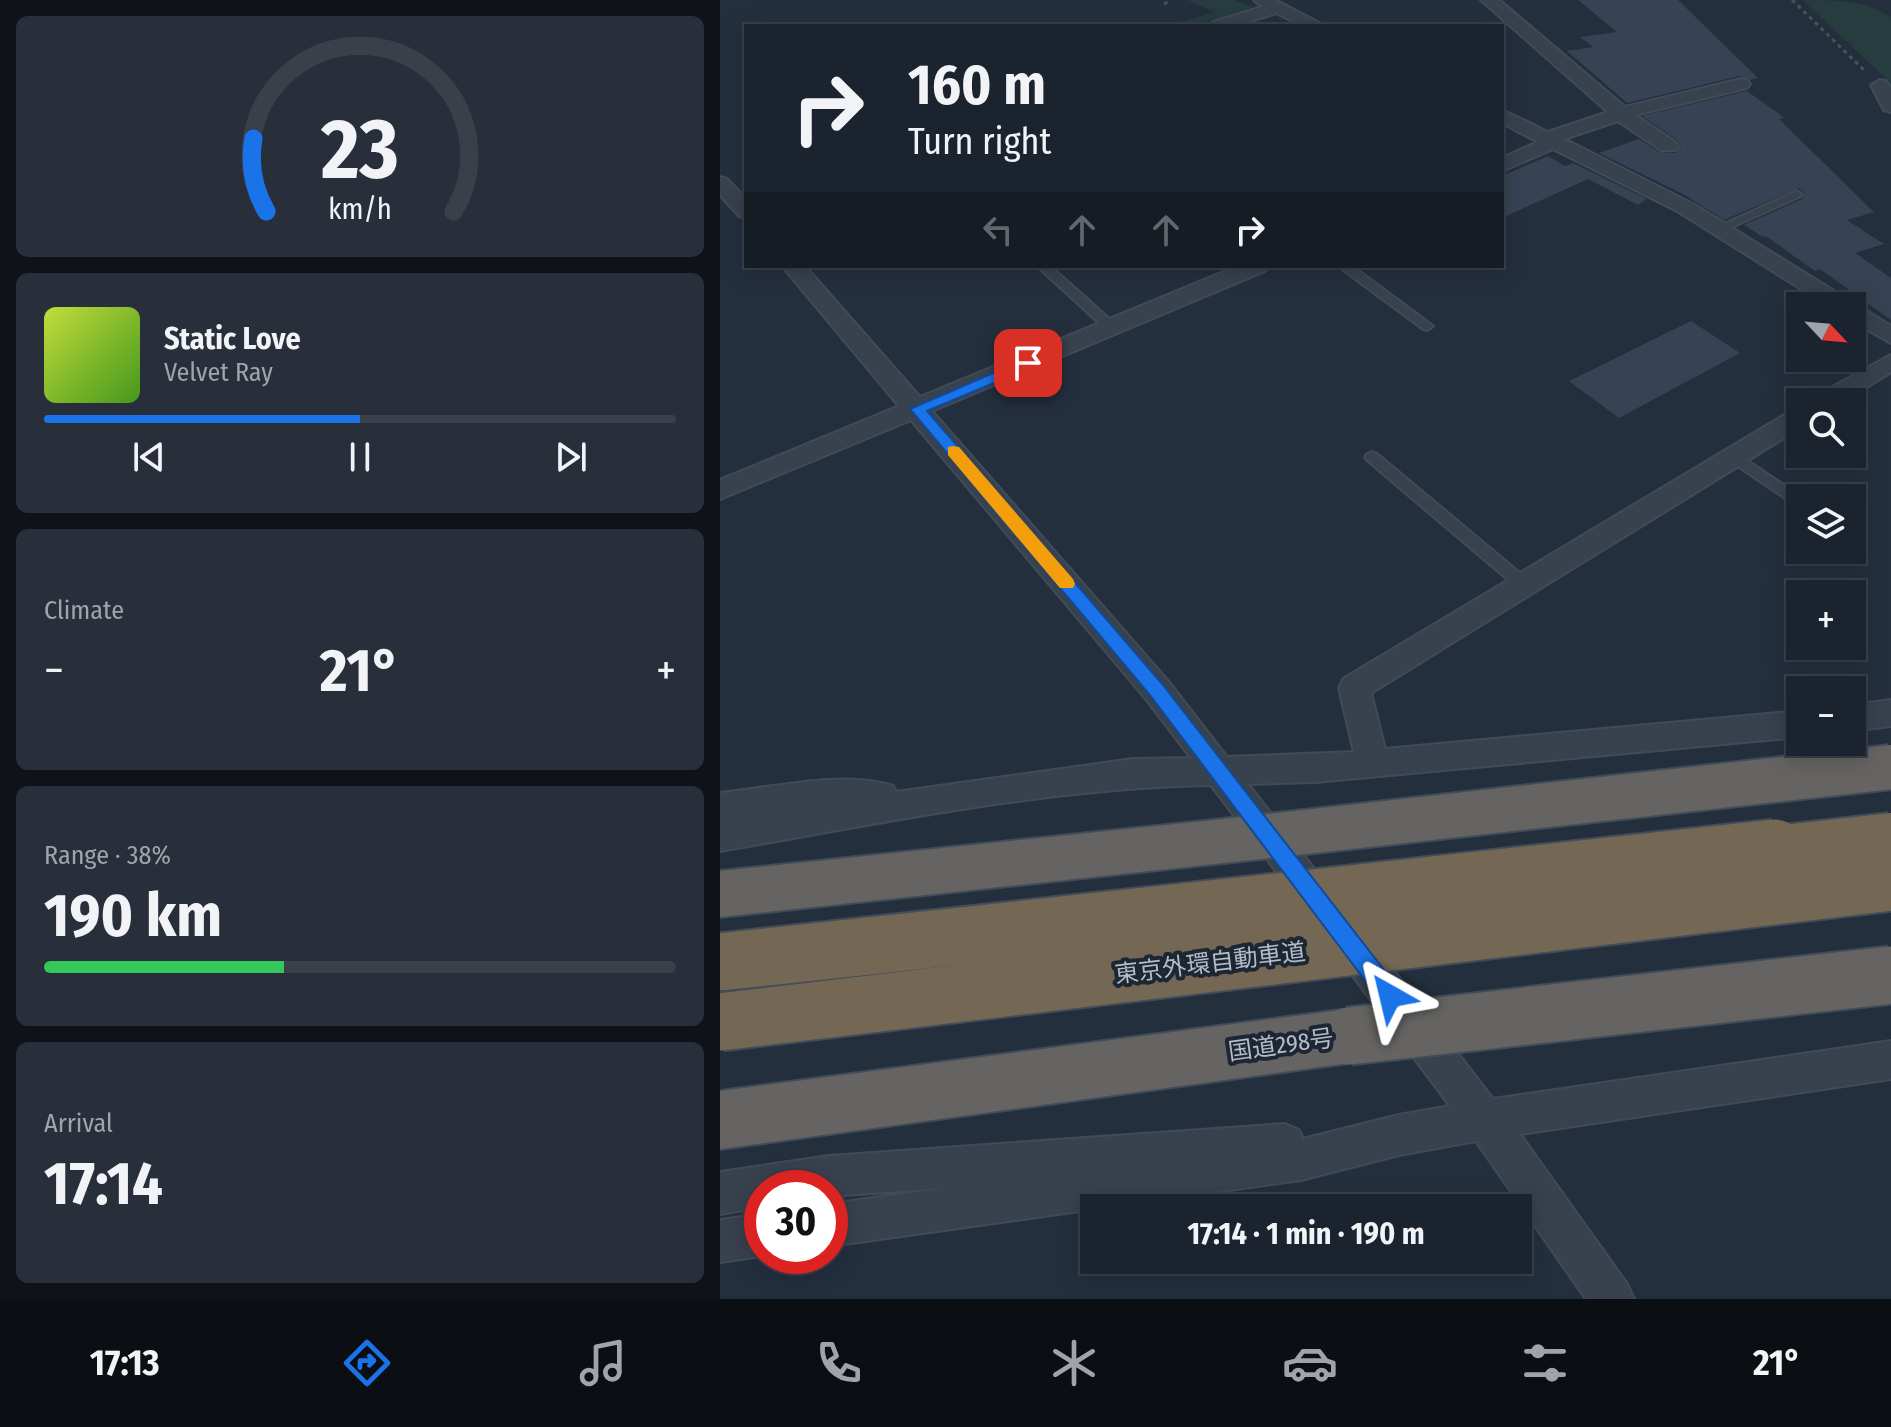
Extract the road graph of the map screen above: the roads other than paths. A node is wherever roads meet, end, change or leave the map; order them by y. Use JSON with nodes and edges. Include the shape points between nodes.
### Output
{"nodes":[{"id":1,"x":1489,"y":0,"type":"edge"},
{"id":2,"x":1275,"y":3,"type":"edge"},
{"id":3,"x":1224,"y":24,"type":"edge"},
{"id":4,"x":1312,"y":24,"type":"edge"},
{"id":5,"x":1741,"y":84,"type":"dead end"},
{"id":6,"x":1880,"y":85,"type":"road end"},
{"id":7,"x":1891,"y":106,"type":"edge"},
{"id":8,"x":1622,"y":113,"type":"junction"},
{"id":9,"x":1504,"y":117,"type":"edge"},
{"id":10,"x":1552,"y":140,"type":"junction"},
{"id":11,"x":1668,"y":146,"type":"dead end"},
{"id":12,"x":1504,"y":164,"type":"edge"},
{"id":13,"x":744,"y":178,"type":"edge"},
{"id":14,"x":721,"y":184,"type":"edge"},
{"id":15,"x":1797,"y":194,"type":"dead end"},
{"id":16,"x":744,"y":210,"type":"edge"},
{"id":17,"x":1719,"y":229,"type":"junction"},
{"id":18,"x":795,"y":268,"type":"edge"},
{"id":19,"x":1045,"y":268,"type":"edge"},
{"id":20,"x":1252,"y":268,"type":"edge"},
{"id":21,"x":1347,"y":268,"type":"edge"},
{"id":22,"x":1821,"y":292,"type":"edge"},
{"id":23,"x":1866,"y":320,"type":"edge"},
{"id":24,"x":1427,"y":326,"type":"dead end"},
{"id":25,"x":1112,"y":328,"type":"junction"},
{"id":26,"x":1891,"y":336,"type":"edge"},
{"id":27,"x":1891,"y":362,"type":"edge"},
{"id":28,"x":1848,"y":388,"type":"edge"},
{"id":29,"x":918,"y":409,"type":"junction"},
{"id":30,"x":1786,"y":425,"type":"edge"},
{"id":31,"x":1372,"y":457,"type":"dead end"},
{"id":32,"x":1734,"y":457,"type":"junction"},
{"id":33,"x":720,"y":490,"type":"edge"},
{"id":34,"x":1786,"y":493,"type":"edge"},
{"id":35,"x":1523,"y":584,"type":"junction"},
{"id":36,"x":1891,"y":713,"type":"edge"},
{"id":37,"x":1866,"y":716,"type":"edge"},
{"id":38,"x":1786,"y":725,"type":"edge"},
{"id":39,"x":1372,"y":762,"type":"junction"},
{"id":40,"x":1891,"y":767,"type":"edge"},
{"id":41,"x":1221,"y":771,"type":"junction"},
{"id":42,"x":945,"y":798,"type":"junction"},
{"id":43,"x":720,"y":807,"type":"edge"},
{"id":44,"x":1891,"y":835,"type":"edge"},
{"id":45,"x":720,"y":836,"type":"edge"},
{"id":46,"x":1891,"y":882,"type":"edge"},
{"id":47,"x":720,"y":894,"type":"edge"},
{"id":48,"x":720,"y":962,"type":"edge"},
{"id":49,"x":1891,"y":975,"type":"edge"},
{"id":50,"x":720,"y":1022,"type":"edge"},
{"id":51,"x":1891,"y":1060,"type":"edge"},
{"id":52,"x":720,"y":1120,"type":"edge"},
{"id":53,"x":1485,"y":1120,"type":"junction"},
{"id":54,"x":1399,"y":1135,"type":"junction"},
{"id":55,"x":720,"y":1193,"type":"edge"},
{"id":56,"x":848,"y":1223,"type":"edge"},
{"id":57,"x":744,"y":1238,"type":"edge"},
{"id":58,"x":720,"y":1241,"type":"edge"},
{"id":59,"x":1612,"y":1299,"type":"edge"}],
"edges":[{"from":1,"to":8,"type":"street"},
{"from":2,"to":3,"type":"street"},
{"from":2,"to":4,"type":"street"},
{"from":5,"to":8,"type":"street"},
{"from":6,"to":7,"type":"street"},
{"from":8,"to":10,"type":"street"},
{"from":8,"to":11,"type":"street"},
{"from":9,"to":10,"type":"street"},
{"from":10,"to":12,"type":"street"},
{"from":10,"to":17,"type":"street"},
{"from":13,"to":14,"type":"street"},
{"from":14,"to":16,"type":"street"},
{"from":15,"to":17,"type":"lane"},
{"from":17,"to":22,"type":"street"},
{"from":18,"to":29,"type":"street"},
{"from":19,"to":25,"type":"lane"},
{"from":20,"to":25,"type":"street"},
{"from":21,"to":24,"type":"lane"},
{"from":23,"to":26,"type":"street"},
{"from":25,"to":29,"type":"street"},
{"from":27,"to":28,"type":"street"},
{"from":29,"to":33,"type":"street"},
{"from":29,"to":41,"type":"street"},
{"from":30,"to":32,"type":"street"},
{"from":31,"to":35,"type":"lane"},
{"from":32,"to":34,"type":"lane"},
{"from":32,"to":35,"type":"street"},
{"from":35,"to":39,"type":"street","via":[[1354,688]]},
{"from":36,"to":37,"type":"street"},
{"from":38,"to":39,"type":"street"},
{"from":39,"to":41,"type":"street"},
{"from":40,"to":47,"type":"highway","bridge":true},
{"from":41,"to":42,"type":"street","via":[[1133,773]]},
{"from":41,"to":53,"type":"street"},
{"from":42,"to":43,"type":"street","via":[[833,795]]},
{"from":42,"to":45,"type":"street"},
{"from":44,"to":48,"type":"highway","bridge":true},
{"from":46,"to":50,"type":"highway","name":"東京外環自動車道","bridge":true},
{"from":49,"to":52,"type":"highway","name":"国道298号","bridge":true,"via":[[1349,1036]]},
{"from":51,"to":53,"type":"street"},
{"from":53,"to":54,"type":"street"},
{"from":53,"to":59,"type":"street"},
{"from":54,"to":55,"type":"street","via":[[829,1176]]},
{"from":54,"to":56,"type":"street","via":[[1301,1160]]},
{"from":57,"to":58,"type":"street"}]}
